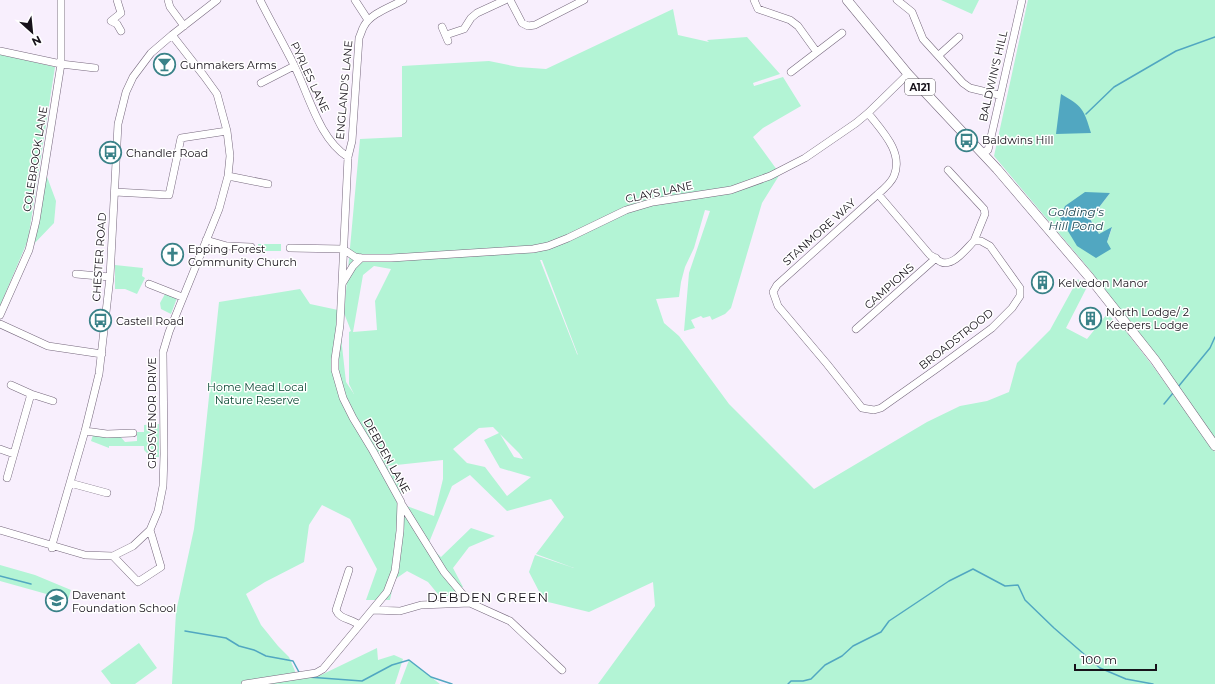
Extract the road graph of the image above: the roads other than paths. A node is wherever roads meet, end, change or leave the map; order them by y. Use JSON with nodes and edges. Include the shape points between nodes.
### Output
{"nodes":[{"id":1,"x":61,"y":0,"type":"edge"},
{"id":2,"x":117,"y":0,"type":"edge"},
{"id":3,"x":168,"y":0,"type":"edge"},
{"id":4,"x":217,"y":0,"type":"edge"},
{"id":5,"x":260,"y":0,"type":"edge"},
{"id":6,"x":355,"y":0,"type":"edge"},
{"id":7,"x":403,"y":0,"type":"edge"},
{"id":8,"x":505,"y":0,"type":"edge"},
{"id":9,"x":510,"y":0,"type":"edge"},
{"id":10,"x":584,"y":0,"type":"edge"},
{"id":11,"x":754,"y":0,"type":"edge"},
{"id":12,"x":847,"y":0,"type":"edge"},
{"id":13,"x":897,"y":0,"type":"edge"},
{"id":14,"x":1022,"y":0,"type":"edge"},
{"id":15,"x":368,"y":20,"type":"junction"},
{"id":16,"x":184,"y":26,"type":"junction"},
{"id":17,"x":442,"y":28,"type":"dead end"},
{"id":18,"x":121,"y":31,"type":"dead end"},
{"id":19,"x":842,"y":33,"type":"dead end"},
{"id":20,"x":172,"y":35,"type":"junction"},
{"id":21,"x":959,"y":37,"type":"dead end"},
{"id":22,"x":0,"y":51,"type":"edge"},
{"id":23,"x":816,"y":51,"type":"junction"},
{"id":24,"x":939,"y":55,"type":"junction"},
{"id":25,"x":61,"y":64,"type":"junction"},
{"id":26,"x":294,"y":66,"type":"junction"},
{"id":27,"x":95,"y":68,"type":"dead end"},
{"id":28,"x":791,"y":72,"type":"dead end"},
{"id":29,"x":908,"y":74,"type":"junction"},
{"id":30,"x":261,"y":83,"type":"dead end"},
{"id":31,"x":1000,"y":95,"type":"junction"},
{"id":32,"x":868,"y":113,"type":"junction"},
{"id":33,"x":227,"y":131,"type":"junction"},
{"id":34,"x":982,"y":153,"type":"junction"},
{"id":35,"x":348,"y":156,"type":"junction"},
{"id":36,"x":948,"y":170,"type":"dead end"},
{"id":37,"x":228,"y":176,"type":"junction"},
{"id":38,"x":268,"y":184,"type":"dead end"},
{"id":39,"x":114,"y":192,"type":"junction"},
{"id":40,"x":878,"y":194,"type":"junction"},
{"id":41,"x":206,"y":240,"type":"junction"},
{"id":42,"x":974,"y":241,"type":"junction"},
{"id":43,"x":251,"y":247,"type":"dead end"},
{"id":44,"x":290,"y":248,"type":"dead end"},
{"id":45,"x":343,"y":249,"type":"junction"},
{"id":46,"x":361,"y":258,"type":"junction"},
{"id":47,"x":936,"y":258,"type":"junction"},
{"id":48,"x":76,"y":274,"type":"dead end"},
{"id":49,"x":110,"y":277,"type":"junction"},
{"id":50,"x":148,"y":284,"type":"dead end"},
{"id":51,"x":342,"y":284,"type":"junction"},
{"id":52,"x":182,"y":297,"type":"junction"},
{"id":53,"x":0,"y":315,"type":"edge"},
{"id":54,"x":0,"y":324,"type":"edge"},
{"id":55,"x":856,"y":329,"type":"dead end"},
{"id":56,"x":102,"y":354,"type":"junction"},
{"id":57,"x":827,"y":364,"type":"joint"},
{"id":58,"x":11,"y":385,"type":"dead end"},
{"id":59,"x":31,"y":394,"type":"junction"},
{"id":60,"x":53,"y":401,"type":"dead end"},
{"id":61,"x":86,"y":431,"type":"junction"},
{"id":62,"x":132,"y":433,"type":"dead end"},
{"id":63,"x":1215,"y":446,"type":"edge"},
{"id":64,"x":0,"y":449,"type":"edge"},
{"id":65,"x":14,"y":454,"type":"junction"},
{"id":66,"x":7,"y":478,"type":"dead end"},
{"id":67,"x":70,"y":483,"type":"junction"},
{"id":68,"x":107,"y":493,"type":"dead end"},
{"id":69,"x":401,"y":502,"type":"junction"},
{"id":70,"x":0,"y":530,"type":"edge"},
{"id":71,"x":150,"y":530,"type":"junction"},
{"id":72,"x":52,"y":547,"type":"junction"},
{"id":73,"x":113,"y":556,"type":"junction"},
{"id":74,"x":349,"y":570,"type":"dead end"},
{"id":75,"x":470,"y":603,"type":"junction"},
{"id":76,"x":373,"y":610,"type":"junction"},
{"id":77,"x":359,"y":625,"type":"junction"},
{"id":78,"x":562,"y":670,"type":"dead end"},
{"id":79,"x":245,"y":684,"type":"edge"}],
"edges":[{"from":1,"to":25,"type":"street","name":"COLEBROOK LANE"},
{"from":2,"to":18,"type":"street","via":[[121,12],[111,21]]},
{"from":3,"to":16,"type":"street"},
{"from":4,"to":16,"type":"street","name":"CHESTER ROAD"},
{"from":5,"to":26,"type":"street","name":"PYRLES LANE"},
{"from":6,"to":15,"type":"street"},
{"from":7,"to":15,"type":"street"},
{"from":8,"to":17,"type":"street","via":[[477,13],[464,29],[447,38]]},
{"from":9,"to":10,"type":"street","via":[[522,23],[528,26],[535,25]]},
{"from":11,"to":23,"type":"street","via":[[758,9],[790,20],[798,26]]},
{"from":12,"to":29,"type":"main road","number":"A121"},
{"from":13,"to":24,"type":"street","via":[[912,12],[924,39]]},
{"from":14,"to":31,"type":"street","name":"BALDWIN'S HILL"},
{"from":15,"to":35,"type":"street","name":"ENGLAND'S LANE","via":[[359,38],[352,141]]},
{"from":16,"to":20,"type":"street","name":"CHESTER ROAD"},
{"from":19,"to":23,"type":"street"},
{"from":20,"to":33,"type":"street","name":"GROSVENOR DRIVE","via":[[217,94]]},
{"from":20,"to":39,"type":"street","name":"CHESTER ROAD","via":[[141,65],[126,92],[118,124]]},
{"from":21,"to":24,"type":"street"},
{"from":22,"to":25,"type":"street"},
{"from":23,"to":28,"type":"street"},
{"from":24,"to":31,"type":"street","via":[[970,88]]},
{"from":25,"to":27,"type":"street"},
{"from":25,"to":53,"type":"street","name":"COLEBROOK LANE","via":[[29,250]]},
{"from":26,"to":30,"type":"street"},
{"from":26,"to":35,"type":"street","name":"PYRLES LANE","via":[[322,128],[335,147]]},
{"from":29,"to":32,"type":"street","name":"CLAYS LANE"},
{"from":29,"to":34,"type":"main road","number":"A121"},
{"from":31,"to":34,"type":"street","name":"BALDWIN'S HILL","via":[[988,150]]},
{"from":32,"to":40,"type":"street","name":"STANMORE WAY","via":[[889,140],[896,157],[895,175]]},
{"from":32,"to":46,"type":"street","name":"CLAYS LANE","via":[[805,158],[770,176],[731,190],[653,202],[626,210],[548,246],[443,255]]},
{"from":33,"to":37,"type":"street","name":"GROSVENOR DRIVE","via":[[230,156]]},
{"from":33,"to":39,"type":"street","via":[[181,138],[169,195]]},
{"from":34,"to":63,"type":"main road","number":"A121","via":[[1115,309],[1155,360]]},
{"from":35,"to":45,"type":"street","name":"ENGLAND'S LANE"},
{"from":36,"to":42,"type":"street","via":[[984,209],[985,214]]},
{"from":37,"to":38,"type":"street"},
{"from":37,"to":41,"type":"street","name":"GROSVENOR DRIVE","via":[[219,209]]},
{"from":39,"to":49,"type":"street","name":"CHESTER ROAD"},
{"from":40,"to":47,"type":"street"},
{"from":40,"to":57,"type":"street","name":"STANMORE WAY","via":[[777,285],[773,292],[778,306]]},
{"from":41,"to":43,"type":"street","via":[[227,246]]},
{"from":41,"to":52,"type":"street","name":"GROSVENOR DRIVE"},
{"from":42,"to":47,"type":"street","via":[[947,263]]},
{"from":42,"to":57,"type":"street","name":"BROADSTROOD","via":[[981,241],[990,246],[1020,288],[1020,296],[1012,308],[992,328],[881,408],[874,410],[862,408]]},
{"from":44,"to":45,"type":"street"},
{"from":45,"to":46,"type":"street","name":"CLAYS LANE"},
{"from":45,"to":51,"type":"street","name":"DEBDEN LANE"},
{"from":46,"to":51,"type":"street"},
{"from":47,"to":55,"type":"street","name":"CAMPIONS"},
{"from":48,"to":49,"type":"street"},
{"from":49,"to":56,"type":"street","name":"CHESTER ROAD"},
{"from":50,"to":52,"type":"street"},
{"from":51,"to":69,"type":"street","name":"DEBDEN LANE","via":[[335,370],[343,398]]},
{"from":52,"to":71,"type":"street","name":"GROSVENOR DRIVE","via":[[163,352],[162,486],[158,511]]},
{"from":54,"to":56,"type":"street","via":[[48,346]]},
{"from":56,"to":61,"type":"street","name":"CHESTER ROAD"},
{"from":58,"to":59,"type":"street"},
{"from":59,"to":60,"type":"street"},
{"from":59,"to":65,"type":"street"},
{"from":61,"to":62,"type":"street","via":[[107,434]]},
{"from":61,"to":67,"type":"street","name":"CHESTER ROAD"},
{"from":64,"to":65,"type":"street"},
{"from":65,"to":66,"type":"street"},
{"from":67,"to":68,"type":"street"},
{"from":67,"to":72,"type":"street","name":"CHESTER ROAD"},
{"from":69,"to":75,"type":"street","via":[[444,572]]},
{"from":69,"to":76,"type":"street","name":"DEBDEN LANE","via":[[395,571],[387,592]]},
{"from":70,"to":72,"type":"street","name":"GROSVENOR DRIVE"},
{"from":71,"to":73,"type":"street","name":"GROSVENOR DRIVE","via":[[133,546]]},
{"from":71,"to":73,"type":"street","via":[[161,567],[138,582]]},
{"from":72,"to":73,"type":"street","name":"GROSVENOR DRIVE","via":[[85,555]]},
{"from":74,"to":77,"type":"street","via":[[336,610],[341,617]]},
{"from":75,"to":76,"type":"street","via":[[421,605],[400,611]]},
{"from":75,"to":78,"type":"street","via":[[510,621]]},
{"from":76,"to":77,"type":"street","name":"DEBDEN LANE"},
{"from":77,"to":79,"type":"street","name":"DEBDEN LANE","via":[[323,669],[316,673]]}]}
